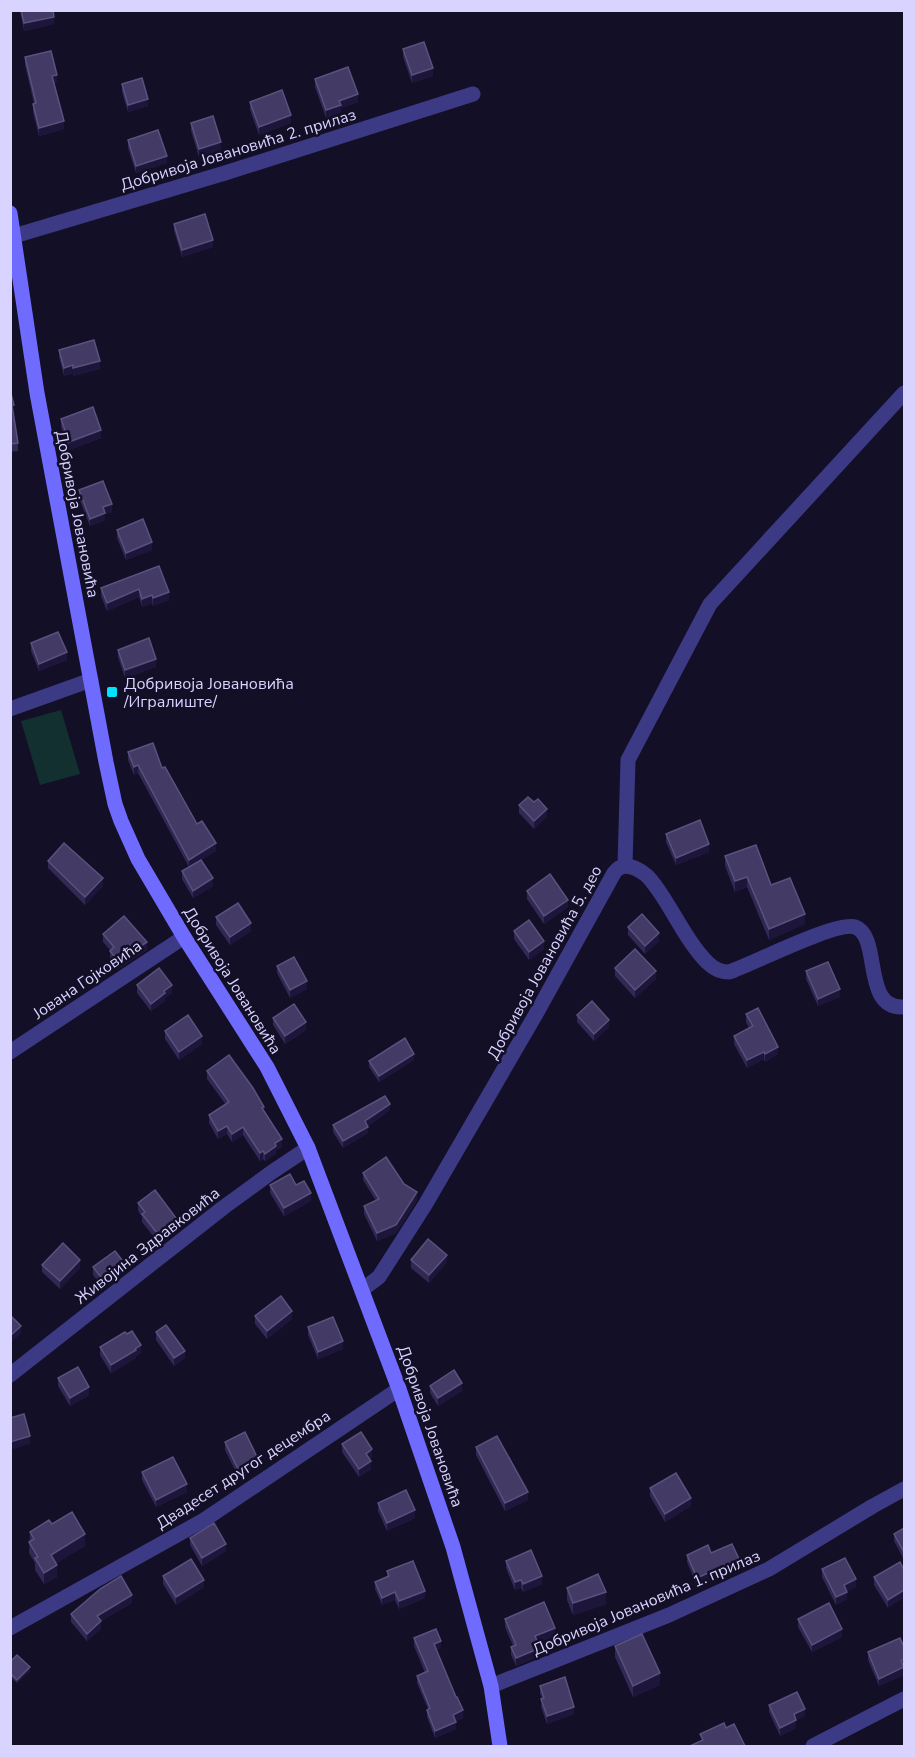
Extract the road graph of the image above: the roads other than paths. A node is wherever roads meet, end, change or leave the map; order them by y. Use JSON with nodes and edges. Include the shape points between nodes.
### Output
{"nodes":[{"id":1,"x":473,"y":94,"type":"dead end"},
{"id":2,"x":10,"y":213,"type":"edge"},
{"id":3,"x":14,"y":236,"type":"junction"},
{"id":4,"x":904,"y":393,"type":"edge"},
{"id":5,"x":91,"y":680,"type":"junction"},
{"id":6,"x":10,"y":709,"type":"edge"},
{"id":7,"x":625,"y":865,"type":"junction"},
{"id":8,"x":184,"y":937,"type":"junction"},
{"id":9,"x":904,"y":1007,"type":"edge"},
{"id":10,"x":10,"y":1052,"type":"edge"},
{"id":11,"x":308,"y":1148,"type":"junction"},
{"id":12,"x":363,"y":1289,"type":"junction"},
{"id":13,"x":10,"y":1375,"type":"edge"},
{"id":14,"x":399,"y":1389,"type":"junction"},
{"id":15,"x":904,"y":1489,"type":"edge"},
{"id":16,"x":10,"y":1628,"type":"edge"},
{"id":17,"x":491,"y":1686,"type":"junction"},
{"id":18,"x":904,"y":1699,"type":"edge"},
{"id":19,"x":500,"y":1746,"type":"edge"},
{"id":20,"x":813,"y":1746,"type":"edge"}],
"edges":[{"from":1,"to":3,"type":"street","name":"Добривоја Јовановића 2. прилаз"},
{"from":2,"to":3,"type":"street","name":"Добривоја Јовановића"},
{"from":3,"to":5,"type":"street","name":"Добривоја Јовановића","via":[[37,393]]},
{"from":4,"to":7,"type":"street","via":[[710,604],[628,760]]},
{"from":5,"to":6,"type":"street"},
{"from":5,"to":8,"type":"street","name":"Добривоја Јовановића","via":[[121,821],[138,859]]},
{"from":7,"to":9,"type":"street","name":"Добривоја Јовановића 5. део","via":[[653,882],[692,942],[715,969],[729,972],[825,933],[854,927],[867,937],[882,996],[890,1004]]},
{"from":7,"to":12,"type":"street","name":"Добривоја Јовановића 5. део","via":[[614,873],[419,1215],[379,1277]]},
{"from":8,"to":10,"type":"street","name":"Јована Гојковића"},
{"from":8,"to":11,"type":"street","name":"Добривоја Јовановића","via":[[267,1067]]},
{"from":11,"to":12,"type":"street","name":"Добривоја Јовановића"},
{"from":11,"to":13,"type":"street","name":"Живојина Здравковића","via":[[224,1207]]},
{"from":12,"to":14,"type":"street","name":"Добривоја Јовановића"},
{"from":14,"to":16,"type":"street","name":"Двадесет другог децембра","via":[[204,1520]]},
{"from":14,"to":17,"type":"street","name":"Добривоја Јовановића","via":[[453,1547]]},
{"from":15,"to":17,"type":"street","name":"Добривоја Јовановића 1. прилаз","via":[[769,1569],[669,1615]]},
{"from":17,"to":19,"type":"street","name":"Добривоја Јовановића"},
{"from":18,"to":20,"type":"street"}]}
